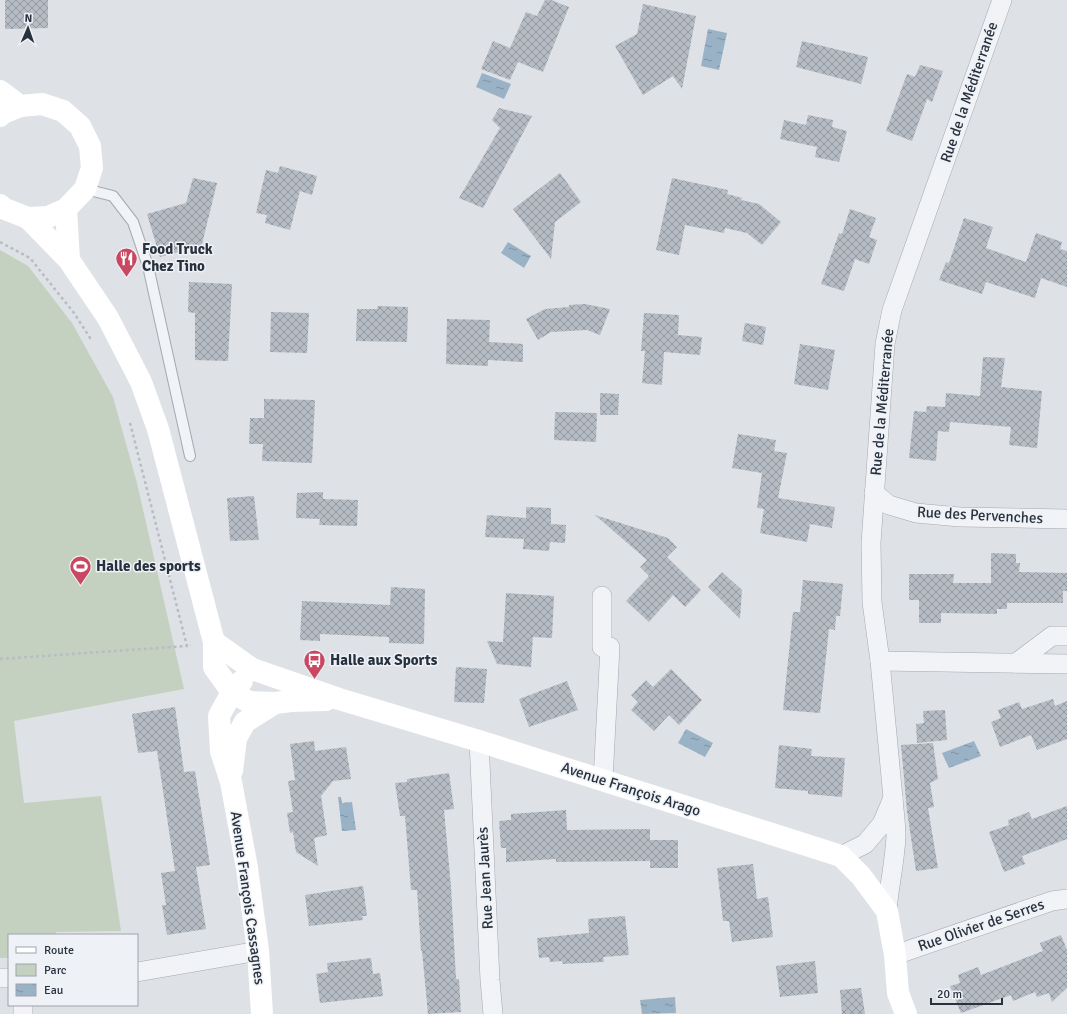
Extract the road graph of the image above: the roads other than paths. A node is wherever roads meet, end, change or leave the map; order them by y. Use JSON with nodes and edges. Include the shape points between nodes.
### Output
{"nodes":[{"id":1,"x":1000,"y":4,"type":"edge"},
{"id":2,"x":0,"y":91,"type":"edge"},
{"id":3,"x":20,"y":106,"type":"junction"},
{"id":4,"x":0,"y":116,"type":"edge"},
{"id":5,"x":85,"y":189,"type":"junction"},
{"id":6,"x":0,"y":205,"type":"edge"},
{"id":7,"x":66,"y":209,"type":"junction"},
{"id":8,"x":28,"y":218,"type":"junction"},
{"id":9,"x":69,"y":260,"type":"junction"},
{"id":10,"x":190,"y":456,"type":"dead end"},
{"id":11,"x":874,"y":493,"type":"junction"},
{"id":12,"x":1067,"y":519,"type":"edge"},
{"id":13,"x":602,"y":596,"type":"dead end"},
{"id":14,"x":1067,"y":636,"type":"edge"},
{"id":15,"x":214,"y":642,"type":"junction"},
{"id":16,"x":880,"y":662,"type":"junction"},
{"id":17,"x":1016,"y":664,"type":"junction"},
{"id":18,"x":1067,"y":664,"type":"edge"},
{"id":19,"x":252,"y":669,"type":"junction"},
{"id":20,"x":241,"y":697,"type":"junction"},
{"id":21,"x":339,"y":699,"type":"junction"},
{"id":22,"x":276,"y":703,"type":"junction"},
{"id":23,"x":236,"y":738,"type":"junction"},
{"id":24,"x":479,"y":741,"type":"junction"},
{"id":25,"x":603,"y":780,"type":"junction"},
{"id":26,"x":231,"y":782,"type":"junction"},
{"id":27,"x":893,"y":798,"type":"junction"},
{"id":28,"x":841,"y":856,"type":"junction"},
{"id":29,"x":1067,"y":899,"type":"edge"},
{"id":30,"x":887,"y":911,"type":"junction"},
{"id":31,"x":258,"y":951,"type":"junction"},
{"id":32,"x":895,"y":955,"type":"junction"},
{"id":33,"x":138,"y":972,"type":"edge"},
{"id":34,"x":898,"y":1004,"type":"edge"},
{"id":35,"x":262,"y":1014,"type":"edge"},
{"id":36,"x":493,"y":1014,"type":"edge"},
{"id":37,"x":906,"y":1014,"type":"edge"}],
"edges":[{"from":1,"to":11,"type":"street","name":"Rue de la Méditerranée","via":[[892,310],[885,344]]},
{"from":2,"to":3,"type":"main road"},
{"from":3,"to":4,"type":"main road"},
{"from":3,"to":5,"type":"main road","via":[[42,104],[63,111],[80,126],[90,146],[92,168]]},
{"from":5,"to":7,"type":"main road"},
{"from":5,"to":10,"type":"lane","via":[[113,196],[133,222],[148,266]]},
{"from":6,"to":8,"type":"main road"},
{"from":7,"to":8,"type":"main road","via":[[48,217]]},
{"from":7,"to":9,"type":"main road"},
{"from":8,"to":9,"type":"main road"},
{"from":9,"to":15,"type":"main road","via":[[108,318],[141,382],[158,429]]},
{"from":11,"to":12,"type":"street","name":"Rue des Pervenches","via":[[889,505],[916,513],[960,517]]},
{"from":11,"to":16,"type":"street","name":"Rue de la Méditerranée","via":[[871,543],[872,602]]},
{"from":13,"to":25,"type":"street","via":[[602,647],[610,647]]},
{"from":14,"to":17,"type":"street","via":[[1052,636]]},
{"from":15,"to":19,"type":"main road"},
{"from":15,"to":20,"type":"main road","via":[[214,667]]},
{"from":16,"to":17,"type":"street"},
{"from":16,"to":27,"type":"street","name":"Rue de la Méditerranée"},
{"from":17,"to":18,"type":"street"},
{"from":19,"to":20,"type":"main road","name":"Avenue François Cassagnes"},
{"from":19,"to":21,"type":"main road","name":"Avenue François Arago"},
{"from":20,"to":22,"type":"main road","name":"Avenue François Cassagnes"},
{"from":20,"to":23,"type":"main road","name":"Avenue François Cassagnes","via":[[234,719]]},
{"from":20,"to":26,"type":"main road","name":"Avenue François Cassagnes","via":[[219,716],[221,751]]},
{"from":21,"to":22,"type":"main road","name":"Avenue François Cassagnes"},
{"from":21,"to":24,"type":"main road","name":"Avenue François Arago"},
{"from":22,"to":23,"type":"main road","name":"Avenue François Cassagnes","via":[[245,722]]},
{"from":23,"to":26,"type":"main road","name":"Avenue François Cassagnes"},
{"from":24,"to":25,"type":"main road","name":"Avenue François Arago"},
{"from":24,"to":36,"type":"street","name":"Rue Jean Jaurès"},
{"from":25,"to":28,"type":"main road","name":"Avenue François Arago"},
{"from":26,"to":31,"type":"main road","name":"Avenue François Cassagnes","via":[[247,868]]},
{"from":27,"to":28,"type":"street","name":"Rue de la Méditerranée","via":[[882,824],[874,834],[865,844]]},
{"from":27,"to":30,"type":"street","name":"Rue de la Méditerranée","via":[[896,835]]},
{"from":28,"to":30,"type":"main road","name":"Avenue François Arago","via":[[862,876]]},
{"from":29,"to":32,"type":"street","name":"Rue Olivier de Serres","via":[[1052,901]]},
{"from":30,"to":32,"type":"main road","name":"Avenue François Arago"},
{"from":31,"to":33,"type":"street"},
{"from":31,"to":35,"type":"main road","name":"Avenue François Cassagnes"},
{"from":32,"to":34,"type":"main road","name":"Avenue François Arago"},
{"from":34,"to":37,"type":"main road","name":"Avenue François Arago"}]}
